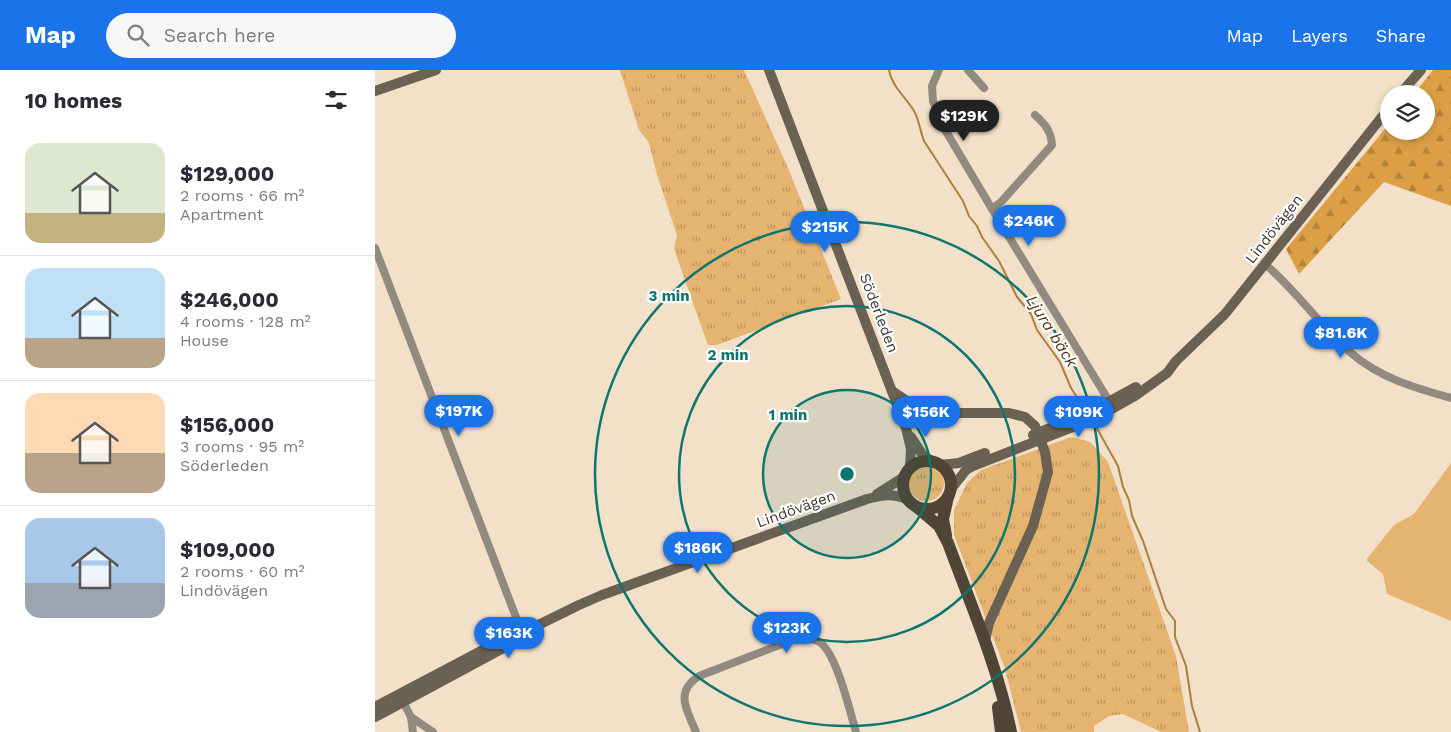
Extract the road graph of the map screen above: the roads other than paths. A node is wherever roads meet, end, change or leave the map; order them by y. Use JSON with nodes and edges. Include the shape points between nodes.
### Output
{"nodes":[{"id":1,"x":436,"y":70,"type":"edge"},
{"id":2,"x":769,"y":70,"type":"edge"},
{"id":3,"x":939,"y":70,"type":"edge"},
{"id":4,"x":1421,"y":70,"type":"edge"},
{"id":5,"x":973,"y":72,"type":"edge"},
{"id":6,"x":1408,"y":85,"type":"edge"},
{"id":7,"x":984,"y":88,"type":"dead end"},
{"id":8,"x":375,"y":91,"type":"edge"},
{"id":9,"x":1035,"y":115,"type":"dead end"},
{"id":10,"x":1380,"y":119,"type":"edge"},
{"id":11,"x":992,"y":209,"type":"junction"},
{"id":12,"x":375,"y":248,"type":"edge"},
{"id":13,"x":1266,"y":265,"type":"junction"},
{"id":14,"x":1176,"y":361,"type":"junction"},
{"id":15,"x":891,"y":390,"type":"junction"},
{"id":16,"x":1451,"y":398,"type":"edge"},
{"id":17,"x":1109,"y":401,"type":"junction"},
{"id":18,"x":1090,"y":416,"type":"junction"},
{"id":19,"x":905,"y":428,"type":"junction"},
{"id":20,"x":1039,"y":436,"type":"junction"},
{"id":21,"x":936,"y":463,"type":"junction"},
{"id":22,"x":907,"y":472,"type":"junction"},
{"id":23,"x":949,"y":493,"type":"junction"},
{"id":24,"x":867,"y":499,"type":"junction"},
{"id":25,"x":913,"y":504,"type":"junction"},
{"id":26,"x":948,"y":543,"type":"junction"},
{"id":27,"x":979,"y":627,"type":"junction"},
{"id":28,"x":518,"y":635,"type":"junction"},
{"id":29,"x":985,"y":642,"type":"junction"},
{"id":30,"x":401,"y":698,"type":"junction"},
{"id":31,"x":375,"y":707,"type":"edge"},
{"id":32,"x":375,"y":717,"type":"edge"},
{"id":33,"x":411,"y":717,"type":"junction"},
{"id":34,"x":413,"y":732,"type":"edge"},
{"id":35,"x":433,"y":732,"type":"edge"},
{"id":36,"x":696,"y":732,"type":"edge"},
{"id":37,"x":856,"y":732,"type":"edge"},
{"id":38,"x":1001,"y":732,"type":"edge"},
{"id":39,"x":1011,"y":732,"type":"edge"}],
"edges":[{"from":1,"to":8,"type":"main road"},
{"from":2,"to":15,"type":"main road","name":"Söderleden"},
{"from":3,"to":11,"type":"street","via":[[932,86],[933,101],[944,128]]},
{"from":4,"to":6,"type":"main road"},
{"from":5,"to":7,"type":"street"},
{"from":9,"to":11,"type":"street","via":[[1047,126],[1052,145]]},
{"from":10,"to":13,"type":"main road","name":"Lindövägen"},
{"from":11,"to":17,"type":"street"},
{"from":12,"to":28,"type":"street"},
{"from":13,"to":14,"type":"main road","name":"Lindövägen","via":[[1225,314]]},
{"from":13,"to":16,"type":"street","via":[[1362,362],[1402,383]]},
{"from":14,"to":17,"type":"main road","name":"Lindövägen"},
{"from":14,"to":18,"type":"main road","name":"Lindövägen","via":[[1167,373],[1113,409]]},
{"from":15,"to":19,"type":"main road","name":"Söderleden"},
{"from":15,"to":20,"type":"main road","via":[[911,404],[930,410],[1009,413],[1025,417]]},
{"from":17,"to":18,"type":"main road","name":"Lindövägen"},
{"from":18,"to":20,"type":"main road","name":"Lindövägen"},
{"from":19,"to":21,"type":"main road","name":"Söderleden","via":[[922,454]]},
{"from":19,"to":22,"type":"main road","name":"Söderleden","via":[[911,449]]},
{"from":20,"to":21,"type":"main road","name":"Lindövägen","via":[[959,463]]},
{"from":20,"to":23,"type":"main road","name":"Lindövägen","via":[[966,470]]},
{"from":20,"to":29,"type":"main road","via":[[1047,460],[1045,487],[1033,526],[989,623]]},
{"from":21,"to":22,"type":"main road","via":[[920,462]]},
{"from":21,"to":23,"type":"main road","via":[[949,475]]},
{"from":22,"to":24,"type":"main road","name":"Lindövägen"},
{"from":22,"to":25,"type":"main road","via":[[902,485]]},
{"from":23,"to":25,"type":"main road","via":[[935,508],[926,509]]},
{"from":23,"to":26,"type":"main road","via":[[943,519]]},
{"from":24,"to":25,"type":"main road","name":"Lindövägen","via":[[891,495]]},
{"from":24,"to":28,"type":"main road","name":"Lindövägen","via":[[602,595]]},
{"from":25,"to":26,"type":"main road","via":[[939,526]]},
{"from":26,"to":27,"type":"main road"},
{"from":27,"to":29,"type":"main road"},
{"from":27,"to":38,"type":"main road"},
{"from":28,"to":30,"type":"main road","name":"Lindövägen","via":[[483,650]]},
{"from":29,"to":39,"type":"main road","via":[[999,681]]},
{"from":30,"to":31,"type":"main road","name":"Lindövägen"},
{"from":30,"to":32,"type":"main road","name":"Lindövägen"},
{"from":30,"to":33,"type":"street"},
{"from":33,"to":34,"type":"street"},
{"from":33,"to":35,"type":"street"},
{"from":36,"to":37,"type":"street","via":[[684,699],[691,681],[785,642],[807,638],[826,647],[834,662]]}]}
